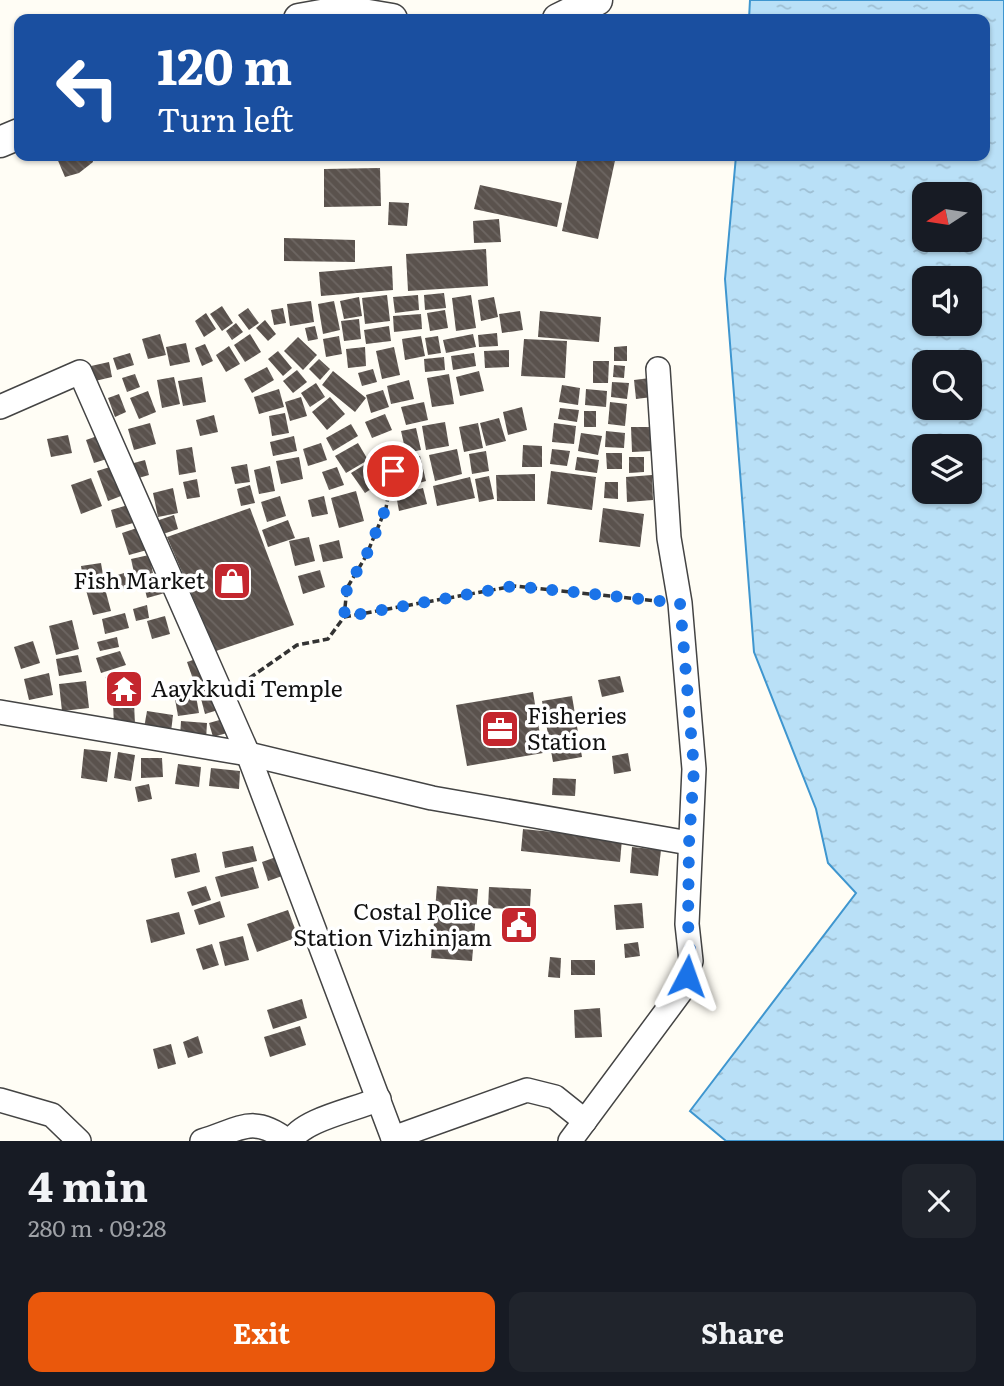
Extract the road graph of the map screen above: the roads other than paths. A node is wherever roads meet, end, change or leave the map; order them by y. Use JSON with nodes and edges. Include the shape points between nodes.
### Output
{"nodes":[{"id":1,"x":597,"y":0,"type":"edge"},
{"id":2,"x":327,"y":14,"type":"edge"},
{"id":3,"x":362,"y":14,"type":"edge"},
{"id":4,"x":568,"y":14,"type":"edge"},
{"id":5,"x":658,"y":369,"type":"dead end"},
{"id":6,"x":0,"y":407,"type":"edge"},
{"id":7,"x":0,"y":712,"type":"edge"},
{"id":8,"x":248,"y":754,"type":"junction"},
{"id":9,"x":689,"y":843,"type":"junction"},
{"id":10,"x":379,"y":1099,"type":"junction"},
{"id":11,"x":0,"y":1100,"type":"edge"},
{"id":12,"x":585,"y":1121,"type":"junction"},
{"id":13,"x":394,"y":1140,"type":"edge"},
{"id":14,"x":79,"y":1141,"type":"edge"},
{"id":15,"x":202,"y":1141,"type":"edge"},
{"id":16,"x":290,"y":1141,"type":"edge"},
{"id":17,"x":569,"y":1141,"type":"edge"}],
"edges":[{"from":1,"to":4,"type":"street"},
{"from":2,"to":3,"type":"street"},
{"from":5,"to":9,"type":"street","via":[[694,769]]},
{"from":6,"to":8,"type":"street","via":[[80,372]]},
{"from":7,"to":8,"type":"street"},
{"from":8,"to":9,"type":"street","via":[[432,798]]},
{"from":8,"to":10,"type":"street"},
{"from":9,"to":12,"type":"street","via":[[691,961],[682,990]]},
{"from":10,"to":13,"type":"street"},
{"from":10,"to":16,"type":"street","via":[[320,1120],[295,1133]]},
{"from":11,"to":14,"type":"street","via":[[51,1115]]},
{"from":12,"to":13,"type":"street","via":[[555,1097],[527,1090]]},
{"from":12,"to":17,"type":"street"},
{"from":15,"to":16,"type":"street","via":[[253,1125],[268,1125]]}]}
